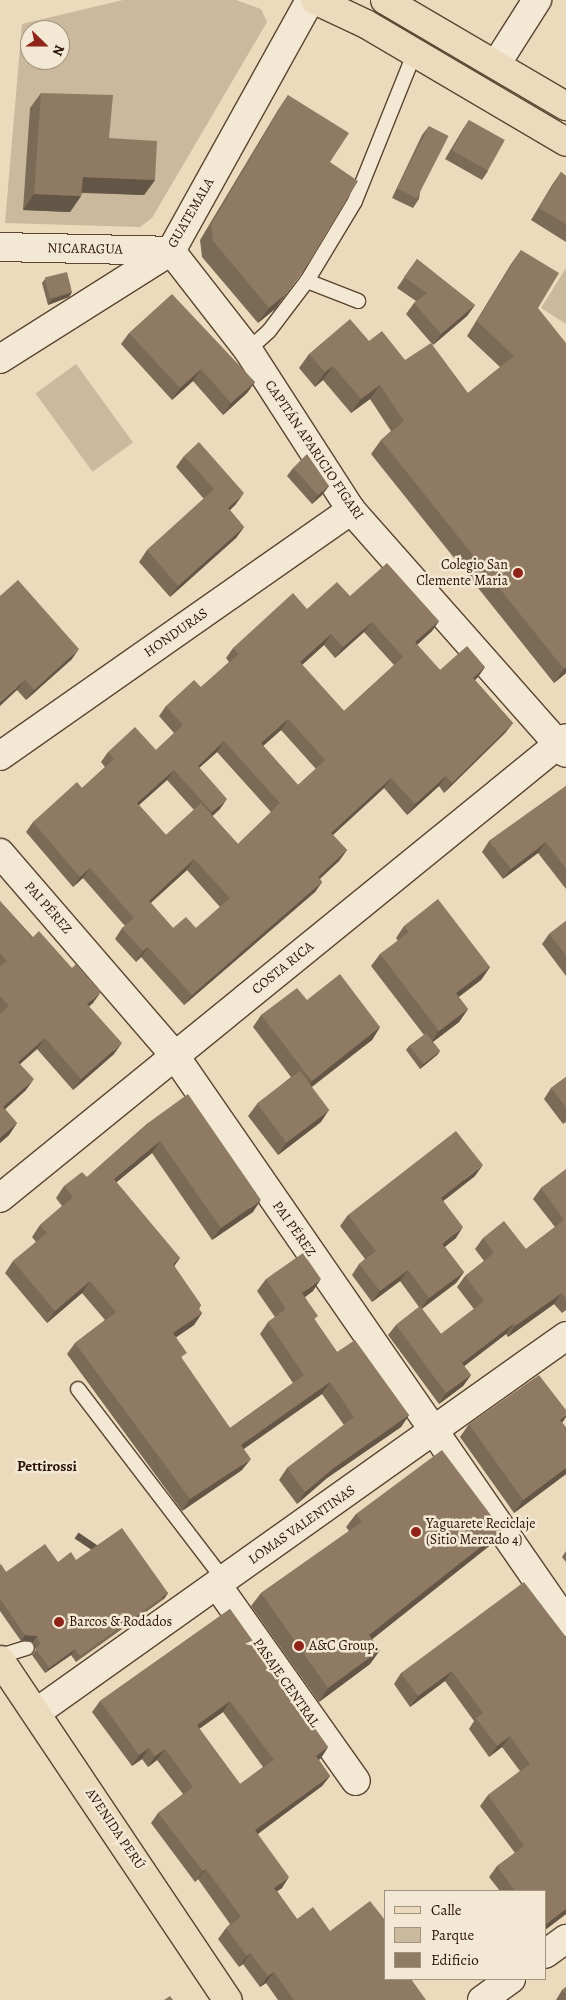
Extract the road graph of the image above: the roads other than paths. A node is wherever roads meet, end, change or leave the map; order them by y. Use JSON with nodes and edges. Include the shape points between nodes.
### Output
{"nodes":[{"id":1,"x":310,"y":0,"type":"edge"},
{"id":2,"x":315,"y":0,"type":"edge"},
{"id":3,"x":385,"y":0,"type":"edge"},
{"id":4,"x":537,"y":0,"type":"edge"},
{"id":5,"x":415,"y":52,"type":"junction"},
{"id":6,"x":497,"y":63,"type":"junction"},
{"id":7,"x":566,"y":106,"type":"edge"},
{"id":8,"x":566,"y":142,"type":"edge"},
{"id":9,"x":0,"y":247,"type":"edge"},
{"id":10,"x":171,"y":251,"type":"junction"},
{"id":11,"x":307,"y":281,"type":"junction"},
{"id":12,"x":358,"y":301,"type":"dead end"},
{"id":13,"x":248,"y":350,"type":"junction"},
{"id":14,"x":0,"y":359,"type":"edge"},
{"id":15,"x":351,"y":510,"type":"junction"},
{"id":16,"x":564,"y":745,"type":"edge"},
{"id":17,"x":0,"y":756,"type":"edge"},
{"id":18,"x":0,"y":853,"type":"edge"},
{"id":19,"x":175,"y":1056,"type":"junction"},
{"id":20,"x":0,"y":1198,"type":"edge"},
{"id":21,"x":566,"y":1336,"type":"edge"},
{"id":22,"x":78,"y":1389,"type":"dead end"},
{"id":23,"x":435,"y":1432,"type":"junction"},
{"id":24,"x":220,"y":1582,"type":"junction"},
{"id":25,"x":566,"y":1622,"type":"edge"},
{"id":26,"x":27,"y":1648,"type":"dead end"},
{"id":27,"x":0,"y":1658,"type":"edge"},
{"id":28,"x":37,"y":1712,"type":"junction"},
{"id":29,"x":356,"y":1780,"type":"dead end"},
{"id":30,"x":566,"y":1939,"type":"edge"},
{"id":31,"x":546,"y":1953,"type":"edge"},
{"id":32,"x":510,"y":1980,"type":"edge"},
{"id":33,"x":228,"y":2000,"type":"edge"},
{"id":34,"x":482,"y":2000,"type":"edge"}],
"edges":[{"from":1,"to":10,"type":"street","name":"GUATEMALA"},
{"from":2,"to":5,"type":"main road"},
{"from":3,"to":6,"type":"main road"},
{"from":4,"to":6,"type":"street"},
{"from":5,"to":8,"type":"main road"},
{"from":5,"to":11,"type":"lane","via":[[355,202]]},
{"from":6,"to":7,"type":"main road"},
{"from":9,"to":10,"type":"street","name":"NICARAGUA"},
{"from":10,"to":13,"type":"street","name":"CAPITÁN APARICIO FIGARI"},
{"from":10,"to":14,"type":"street","name":"GUATEMALA"},
{"from":11,"to":12,"type":"lane"},
{"from":11,"to":13,"type":"lane","via":[[270,331]]},
{"from":13,"to":15,"type":"street","name":"CAPITÁN APARICIO FIGARI"},
{"from":15,"to":16,"type":"street","name":"CAPITÁN APARICIO FIGARI"},
{"from":15,"to":17,"type":"street","name":"HONDURAS"},
{"from":16,"to":19,"type":"street","name":"COSTA RICA"},
{"from":18,"to":19,"type":"street","name":"PAI PÉREZ"},
{"from":19,"to":20,"type":"street","name":"COSTA RICA"},
{"from":19,"to":23,"type":"street","name":"PAI PÉREZ"},
{"from":21,"to":23,"type":"street","name":"LOMAS VALENTINAS"},
{"from":22,"to":24,"type":"lane"},
{"from":23,"to":24,"type":"street","name":"LOMAS VALENTINAS"},
{"from":23,"to":25,"type":"street","name":"PAI PÉREZ"},
{"from":24,"to":28,"type":"street","name":"LOMAS VALENTINAS","via":[[100,1656]]},
{"from":24,"to":29,"type":"street","name":"PASAJE CENTRAL"},
{"from":26,"to":27,"type":"lane"},
{"from":27,"to":28,"type":"main road","name":"AVENIDA PERÚ"},
{"from":28,"to":33,"type":"main road","name":"AVENIDA PERÚ"},
{"from":30,"to":31,"type":"street"},
{"from":32,"to":34,"type":"street"}]}
